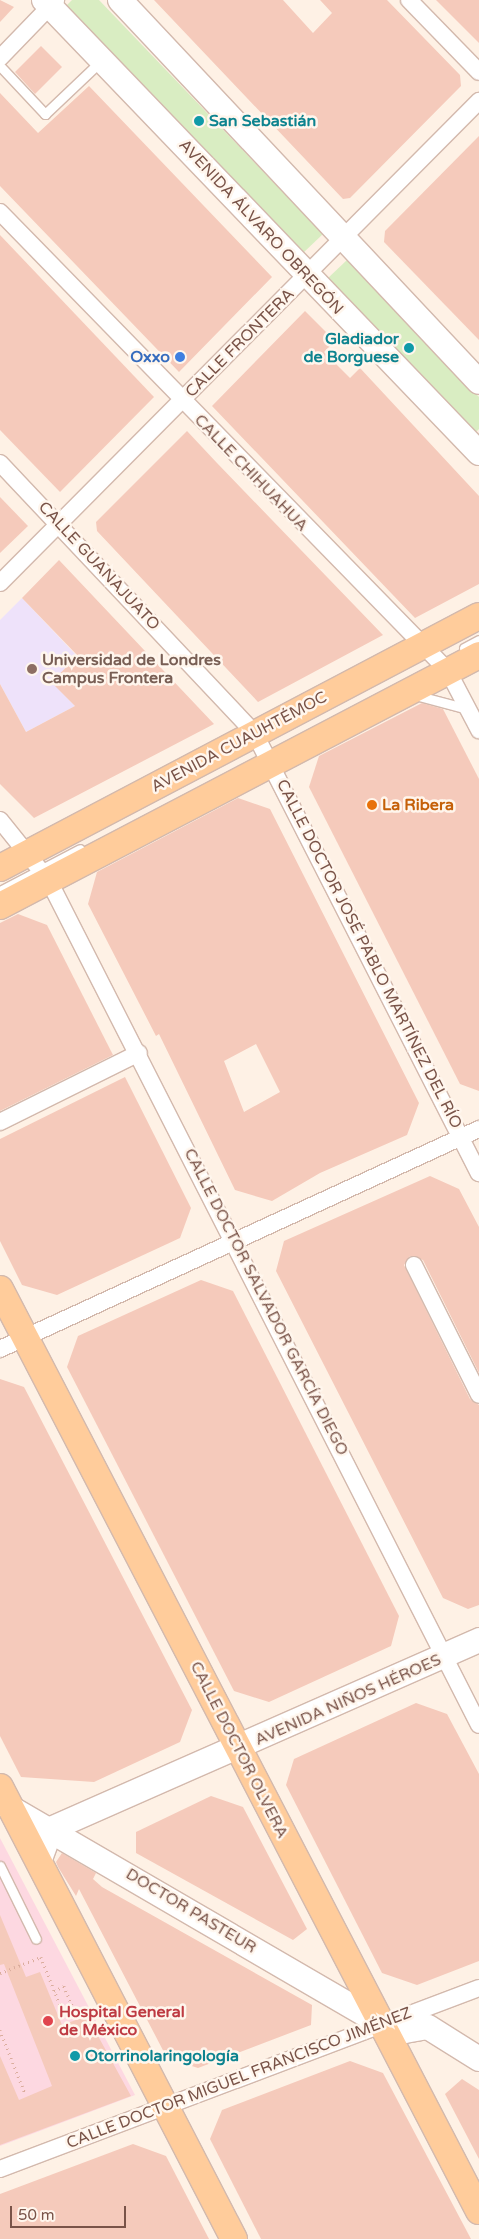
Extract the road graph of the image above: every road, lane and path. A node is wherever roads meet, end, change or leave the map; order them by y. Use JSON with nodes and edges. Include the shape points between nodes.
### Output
{"nodes":[{"id":1,"x":120,"y":0,"type":"edge"},
{"id":2,"x":409,"y":0,"type":"edge"},
{"id":3,"x":50,"y":2,"type":"edge"},
{"id":4,"x":0,"y":58,"type":"edge"},
{"id":5,"x":102,"y":60,"type":"junction"},
{"id":6,"x":0,"y":66,"type":"edge"},
{"id":7,"x":479,"y":72,"type":"edge"},
{"id":8,"x":479,"y":101,"type":"edge"},
{"id":9,"x":0,"y":212,"type":"edge"},
{"id":10,"x":346,"y":236,"type":"junction"},
{"id":11,"x":305,"y":276,"type":"junction"},
{"id":12,"x":479,"y":382,"type":"edge"},
{"id":13,"x":182,"y":402,"type":"junction"},
{"id":14,"x":478,"y":450,"type":"edge"},
{"id":15,"x":0,"y":463,"type":"edge"},
{"id":16,"x":60,"y":524,"type":"junction"},
{"id":17,"x":0,"y":583,"type":"edge"},
{"id":18,"x":479,"y":616,"type":"edge"},
{"id":19,"x":479,"y":640,"type":"edge"},
{"id":20,"x":445,"y":659,"type":"edge"},
{"id":21,"x":405,"y":693,"type":"junction"},
{"id":22,"x":468,"y":709,"type":"junction"},
{"id":23,"x":479,"y":730,"type":"edge"},
{"id":24,"x":265,"y":751,"type":"junction"},
{"id":25,"x":0,"y":820,"type":"edge"},
{"id":26,"x":93,"y":842,"type":"dead end"},
{"id":27,"x":40,"y":867,"type":"junction"},
{"id":28,"x":0,"y":868,"type":"edge"},
{"id":29,"x":0,"y":891,"type":"edge"},
{"id":30,"x":0,"y":906,"type":"edge"},
{"id":31,"x":139,"y":1053,"type":"junction"},
{"id":32,"x":0,"y":1122,"type":"edge"},
{"id":33,"x":479,"y":1128,"type":"edge"},
{"id":34,"x":461,"y":1137,"type":"junction"},
{"id":35,"x":479,"y":1173,"type":"edge"},
{"id":36,"x":235,"y":1240,"type":"junction"},
{"id":37,"x":414,"y":1265,"type":"dead end"},
{"id":38,"x":0,"y":1289,"type":"edge"},
{"id":39,"x":25,"y":1337,"type":"junction"},
{"id":40,"x":0,"y":1349,"type":"edge"},
{"id":41,"x":479,"y":1395,"type":"edge"},
{"id":42,"x":479,"y":1640,"type":"edge"},
{"id":43,"x":444,"y":1656,"type":"junction"},
{"id":44,"x":479,"y":1725,"type":"edge"},
{"id":45,"x":239,"y":1749,"type":"junction"},
{"id":46,"x":3,"y":1804,"type":"edge"},
{"id":47,"x":51,"y":1829,"type":"junction"},
{"id":48,"x":39,"y":1862,"type":"junction"},
{"id":49,"x":0,"y":1866,"type":"edge"},
{"id":50,"x":36,"y":1939,"type":"dead end"},
{"id":51,"x":0,"y":1973,"type":"edge"},
{"id":52,"x":479,"y":1988,"type":"edge"},
{"id":53,"x":54,"y":1990,"type":"junction"},
{"id":54,"x":63,"y":2012,"type":"dead end"},
{"id":55,"x":77,"y":2017,"type":"dead end"},
{"id":56,"x":381,"y":2023,"type":"junction"},
{"id":57,"x":0,"y":2030,"type":"edge"},
{"id":58,"x":479,"y":2060,"type":"edge"},
{"id":59,"x":24,"y":2093,"type":"dead end"},
{"id":60,"x":165,"y":2107,"type":"junction"},
{"id":61,"x":0,"y":2169,"type":"edge"},
{"id":62,"x":479,"y":2211,"type":"edge"},
{"id":63,"x":234,"y":2239,"type":"edge"}],
"edges":[{"from":1,"to":10,"type":"main road"},
{"from":2,"to":7,"type":"street"},
{"from":3,"to":4,"type":"street"},
{"from":3,"to":5,"type":"main road","name":"AVENIDA ÁLVARO OBREGÓN"},
{"from":5,"to":6,"type":"lane","via":[[45,114]]},
{"from":5,"to":11,"type":"main road","name":"AVENIDA ÁLVARO OBREGÓN"},
{"from":8,"to":10,"type":"street","name":"CALLE FRONTERA"},
{"from":9,"to":13,"type":"street","name":"CALLE CHIHUAHUA"},
{"from":10,"to":11,"type":"street","name":"CALLE FRONTERA"},
{"from":10,"to":12,"type":"main road"},
{"from":11,"to":13,"type":"street","name":"CALLE FRONTERA"},
{"from":11,"to":14,"type":"main road","name":"AVENIDA ÁLVARO OBREGÓN"},
{"from":13,"to":16,"type":"street","name":"CALLE FRONTERA"},
{"from":13,"to":20,"type":"street","name":"CALLE CHIHUAHUA"},
{"from":15,"to":16,"type":"street","name":"CALLE GUANAJUATO"},
{"from":16,"to":17,"type":"street","name":"CALLE FRONTERA"},
{"from":16,"to":24,"type":"street","name":"CALLE GUANAJUATO"},
{"from":18,"to":20,"type":"main road","name":"AVENIDA CUAUHTÉMOC"},
{"from":19,"to":20,"type":"lane"},
{"from":20,"to":21,"type":"main road","name":"AVENIDA CUAUHTÉMOC"},
{"from":20,"to":22,"type":"street","name":"CALLE CHIHUAHUA"},
{"from":20,"to":24,"type":"main road","name":"AVENIDA CUAUHTÉMOC"},
{"from":21,"to":22,"type":"lane"},
{"from":21,"to":24,"type":"main road","name":"AVENIDA CUAUHTÉMOC"},
{"from":22,"to":23,"type":"street","name":"CALLE CHIHUAHUA"},
{"from":24,"to":27,"type":"main road","name":"AVENIDA CUAUHTÉMOC"},
{"from":24,"to":27,"type":"main road","name":"AVENIDA CUAUHTÉMOC"},
{"from":24,"to":34,"type":"street","name":"CALLE DOCTOR JOSÉ PABLO MARTÍNEZ DEL RÍO"},
{"from":25,"to":27,"type":"street","name":"CALLE DOCTOR SALVADOR GARCÍA DIEGO"},
{"from":26,"to":27,"type":"lane"},
{"from":27,"to":28,"type":"main road","name":"AVENIDA CUAUHTÉMOC"},
{"from":27,"to":29,"type":"lane"},
{"from":27,"to":30,"type":"main road","name":"AVENIDA CUAUHTÉMOC"},
{"from":27,"to":31,"type":"street","name":"CALLE DOCTOR SALVADOR GARCÍA DIEGO"},
{"from":31,"to":32,"type":"street"},
{"from":31,"to":36,"type":"street","name":"CALLE DOCTOR SALVADOR GARCÍA DIEGO"},
{"from":33,"to":34,"type":"street"},
{"from":34,"to":35,"type":"street","name":"CALLE DOCTOR JOSÉ PABLO MARTÍNEZ DEL RÍO"},
{"from":34,"to":36,"type":"street"},
{"from":36,"to":39,"type":"street"},
{"from":36,"to":43,"type":"street","name":"CALLE DOCTOR SALVADOR GARCÍA DIEGO"},
{"from":37,"to":41,"type":"street"},
{"from":38,"to":39,"type":"main road","name":"CALLE DOCTOR OLVERA"},
{"from":39,"to":40,"type":"street"},
{"from":39,"to":45,"type":"main road","name":"CALLE DOCTOR OLVERA"},
{"from":42,"to":43,"type":"main road","name":"AVENIDA NIÑOS HÉROES"},
{"from":43,"to":44,"type":"street","name":"CALLE DOCTOR SALVADOR GARCÍA DIEGO"},
{"from":43,"to":45,"type":"main road","name":"AVENIDA NIÑOS HÉROES"},
{"from":45,"to":47,"type":"main road","name":"AVENIDA NIÑOS HÉROES"},
{"from":45,"to":56,"type":"main road","name":"CALLE DOCTOR OLVERA"},
{"from":46,"to":47,"type":"main road","name":"DOCTOR PASTEUR"},
{"from":46,"to":48,"type":"main road"},
{"from":47,"to":48,"type":"main road"},
{"from":47,"to":56,"type":"main road","name":"DOCTOR PASTEUR"},
{"from":48,"to":60,"type":"main road"},
{"from":49,"to":50,"type":"lane"},
{"from":51,"to":53,"type":"path","via":[[41,1957]]},
{"from":52,"to":56,"type":"street","name":"CALLE DOCTOR MIGUEL FRANCISCO JIMÉNEZ"},
{"from":53,"to":54,"type":"path"},
{"from":53,"to":55,"type":"path","via":[[64,1986]]},
{"from":56,"to":58,"type":"main road","name":"DOCTOR PASTEUR","via":[[405,2031],[428,2027]]},
{"from":56,"to":60,"type":"street","name":"CALLE DOCTOR MIGUEL FRANCISCO JIMÉNEZ"},
{"from":56,"to":62,"type":"main road","name":"CALLE DOCTOR OLVERA"},
{"from":57,"to":59,"type":"path"},
{"from":60,"to":61,"type":"street","name":"CALLE DOCTOR MIGUEL FRANCISCO JIMÉNEZ"},
{"from":60,"to":63,"type":"main road"}]}
